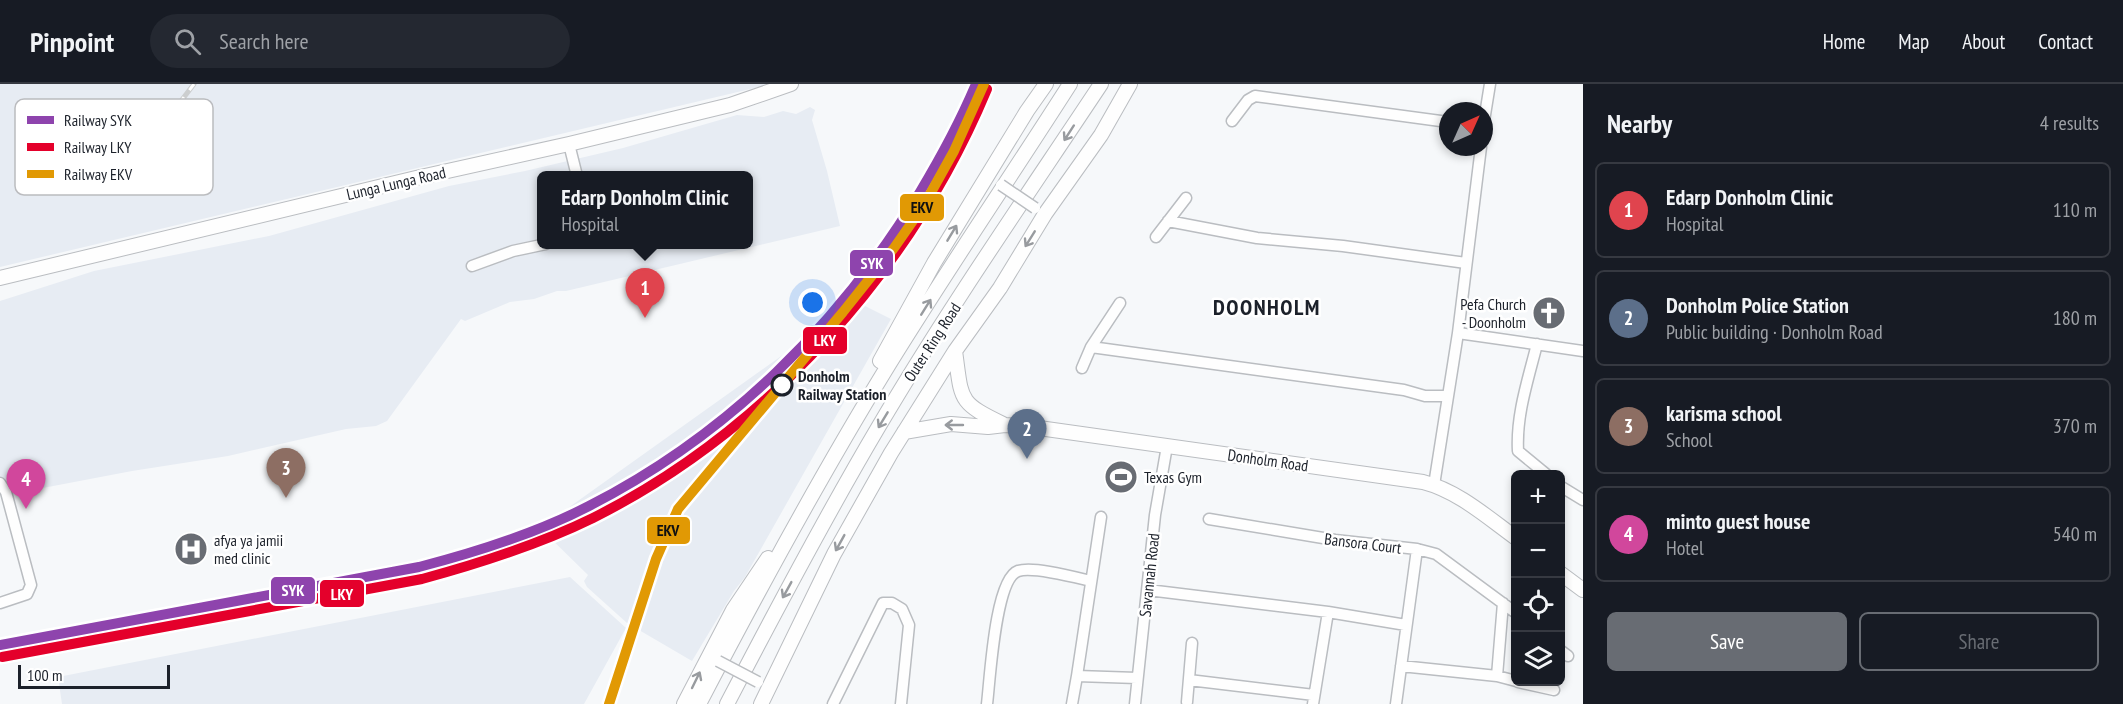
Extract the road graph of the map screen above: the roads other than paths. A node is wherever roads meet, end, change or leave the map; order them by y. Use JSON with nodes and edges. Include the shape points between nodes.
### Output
{"nodes":[{"id":1,"x":791,"y":84,"type":"edge"},
{"id":2,"x":1035,"y":84,"type":"edge"},
{"id":3,"x":1046,"y":84,"type":"edge"},
{"id":4,"x":1070,"y":84,"type":"edge"},
{"id":5,"x":1101,"y":84,"type":"edge"},
{"id":6,"x":1130,"y":84,"type":"edge"},
{"id":7,"x":1490,"y":84,"type":"edge"},
{"id":8,"x":1487,"y":102,"type":"edge"},
{"id":9,"x":1027,"y":111,"type":"junction"},
{"id":10,"x":1232,"y":121,"type":"dead end"},
{"id":11,"x":1439,"y":121,"type":"edge"},
{"id":12,"x":569,"y":144,"type":"junction"},
{"id":13,"x":1479,"y":156,"type":"edge"},
{"id":14,"x":576,"y":171,"type":"edge"},
{"id":15,"x":988,"y":177,"type":"junction"},
{"id":16,"x":1186,"y":198,"type":"dead end"},
{"id":17,"x":1040,"y":211,"type":"junction"},
{"id":18,"x":1168,"y":221,"type":"junction"},
{"id":19,"x":1156,"y":237,"type":"dead end"},
{"id":20,"x":537,"y":246,"type":"edge"},
{"id":21,"x":1466,"y":263,"type":"junction"},
{"id":22,"x":472,"y":266,"type":"dead end"},
{"id":23,"x":0,"y":278,"type":"edge"},
{"id":24,"x":1120,"y":303,"type":"dead end"},
{"id":25,"x":1458,"y":333,"type":"junction"},
{"id":26,"x":1537,"y":345,"type":"junction"},
{"id":27,"x":1091,"y":347,"type":"junction"},
{"id":28,"x":955,"y":351,"type":"junction"},
{"id":29,"x":1583,"y":351,"type":"edge"},
{"id":30,"x":1082,"y":368,"type":"dead end"},
{"id":31,"x":1448,"y":396,"type":"junction"},
{"id":32,"x":1005,"y":425,"type":"junction"},
{"id":33,"x":904,"y":432,"type":"junction"},
{"id":34,"x":1167,"y":446,"type":"junction"},
{"id":35,"x":1541,"y":470,"type":"edge"},
{"id":36,"x":0,"y":483,"type":"edge"},
{"id":37,"x":1434,"y":485,"type":"junction"},
{"id":38,"x":1565,"y":489,"type":"edge"},
{"id":39,"x":1583,"y":500,"type":"edge"},
{"id":40,"x":1101,"y":517,"type":"dead end"},
{"id":41,"x":1209,"y":519,"type":"dead end"},
{"id":42,"x":1511,"y":535,"type":"edge"},
{"id":43,"x":1417,"y":549,"type":"junction"},
{"id":44,"x":1565,"y":577,"type":"edge"},
{"id":45,"x":1091,"y":581,"type":"junction"},
{"id":46,"x":1148,"y":590,"type":"junction"},
{"id":47,"x":1583,"y":590,"type":"edge"},
{"id":48,"x":0,"y":603,"type":"edge"},
{"id":49,"x":1503,"y":603,"type":"junction"},
{"id":50,"x":1511,"y":610,"type":"edge"},
{"id":51,"x":1328,"y":612,"type":"junction"},
{"id":52,"x":1406,"y":625,"type":"junction"},
{"id":53,"x":1192,"y":643,"type":"dead end"},
{"id":54,"x":713,"y":658,"type":"junction"},
{"id":55,"x":1401,"y":666,"type":"junction"},
{"id":56,"x":1077,"y":676,"type":"junction"},
{"id":57,"x":1497,"y":676,"type":"junction"},
{"id":58,"x":1137,"y":678,"type":"junction"},
{"id":59,"x":1189,"y":680,"type":"junction"},
{"id":60,"x":1511,"y":680,"type":"edge"},
{"id":61,"x":764,"y":686,"type":"junction"},
{"id":62,"x":1538,"y":686,"type":"edge"},
{"id":63,"x":1554,"y":690,"type":"dead end"},
{"id":64,"x":1313,"y":700,"type":"edge"},
{"id":65,"x":1187,"y":702,"type":"dead end"},
{"id":66,"x":684,"y":704,"type":"edge"},
{"id":67,"x":699,"y":704,"type":"edge"},
{"id":68,"x":727,"y":704,"type":"edge"},
{"id":69,"x":761,"y":704,"type":"edge"},
{"id":70,"x":833,"y":704,"type":"edge"},
{"id":71,"x":901,"y":704,"type":"edge"},
{"id":72,"x":987,"y":704,"type":"edge"},
{"id":73,"x":1072,"y":704,"type":"edge"},
{"id":74,"x":1135,"y":704,"type":"edge"},
{"id":75,"x":1396,"y":704,"type":"edge"}],
"edges":[{"from":1,"to":12,"type":"main road","name":"Lunga Lunga Road","via":[[730,105]]},
{"from":2,"to":9,"type":"main road"},
{"from":3,"to":9,"type":"main road","name":"Outer Ring Road"},
{"from":67,"to":4,"type":"main road","name":"Outer Ring Road","one_way":true,"via":[[856,419]]},
{"from":5,"to":68,"type":"main road","name":"Outer Ring Road","one_way":true,"via":[[879,426]]},
{"from":6,"to":17,"type":"main road","name":"Outer Ring Road","via":[[1101,135]]},
{"from":7,"to":8,"type":"street"},
{"from":9,"to":15,"type":"main road","name":"Outer Ring Road"},
{"from":10,"to":11,"type":"street","via":[[1255,96]]},
{"from":12,"to":14,"type":"street"},
{"from":12,"to":23,"type":"main road","name":"Lunga Lunga Road"},
{"from":13,"to":21,"type":"street"},
{"from":15,"to":17,"type":"street","bridge":true},
{"from":54,"to":15,"type":"main road","name":"Outer Ring Road","one_way":true,"via":[[734,610],[889,347],[934,262]]},
{"from":16,"to":18,"type":"street"},
{"from":17,"to":28,"type":"main road","name":"Outer Ring Road","one_way":true,"via":[[1000,288]]},
{"from":18,"to":19,"type":"street"},
{"from":18,"to":21,"type":"street","via":[[1257,238]]},
{"from":20,"to":22,"type":"street"},
{"from":21,"to":25,"type":"street"},
{"from":24,"to":27,"type":"street"},
{"from":25,"to":26,"type":"street"},
{"from":25,"to":31,"type":"street"},
{"from":26,"to":29,"type":"street"},
{"from":26,"to":35,"type":"street","via":[[1517,435],[1518,451]]},
{"from":27,"to":30,"type":"street"},
{"from":27,"to":31,"type":"street","via":[[1425,396]]},
{"from":28,"to":32,"type":"main road","via":[[963,398],[977,412]]},
{"from":28,"to":33,"type":"main road","name":"Outer Ring Road"},
{"from":31,"to":37,"type":"street"},
{"from":32,"to":33,"type":"main road","one_way":true,"via":[[951,424]]},
{"from":32,"to":34,"type":"main road","name":"Donholm Road"},
{"from":33,"to":61,"type":"main road","name":"Outer Ring Road","one_way":true},
{"from":34,"to":37,"type":"main road","name":"Donholm Road"},
{"from":34,"to":46,"type":"street","name":"Savannah Road"},
{"from":36,"to":48,"type":"street","via":[[6,492],[31,585],[27,594]]},
{"from":37,"to":42,"type":"main road","name":"Donholm Road","via":[[1470,504]]},
{"from":38,"to":39,"type":"street"},
{"from":40,"to":45,"type":"street"},
{"from":41,"to":43,"type":"street","name":"Bansora Court"},
{"from":43,"to":49,"type":"street","name":"Bansora Court","via":[[1436,554]]},
{"from":43,"to":52,"type":"street"},
{"from":44,"to":47,"type":"main road"},
{"from":45,"to":56,"type":"street"},
{"from":45,"to":72,"type":"street","via":[[1048,572],[1018,571],[1011,576],[1002,591]]},
{"from":46,"to":51,"type":"street"},
{"from":46,"to":58,"type":"street","name":"Savannah Road"},
{"from":49,"to":50,"type":"street","name":"Bansora Court"},
{"from":49,"to":57,"type":"street"},
{"from":51,"to":52,"type":"street"},
{"from":51,"to":64,"type":"street"},
{"from":52,"to":55,"type":"street"},
{"from":53,"to":59,"type":"street"},
{"from":54,"to":61,"type":"street","bridge":true},
{"from":66,"to":54,"type":"main road","name":"Outer Ring Road","one_way":true},
{"from":55,"to":57,"type":"street"},
{"from":55,"to":75,"type":"street"},
{"from":56,"to":58,"type":"street"},
{"from":56,"to":73,"type":"street"},
{"from":57,"to":60,"type":"street"},
{"from":58,"to":74,"type":"street","name":"Savannah Road"},
{"from":59,"to":64,"type":"street"},
{"from":59,"to":65,"type":"street"},
{"from":61,"to":69,"type":"main road","name":"Outer Ring Road"},
{"from":62,"to":63,"type":"street"},
{"from":70,"to":71,"type":"street","via":[[883,603],[902,609],[909,624]]}]}
